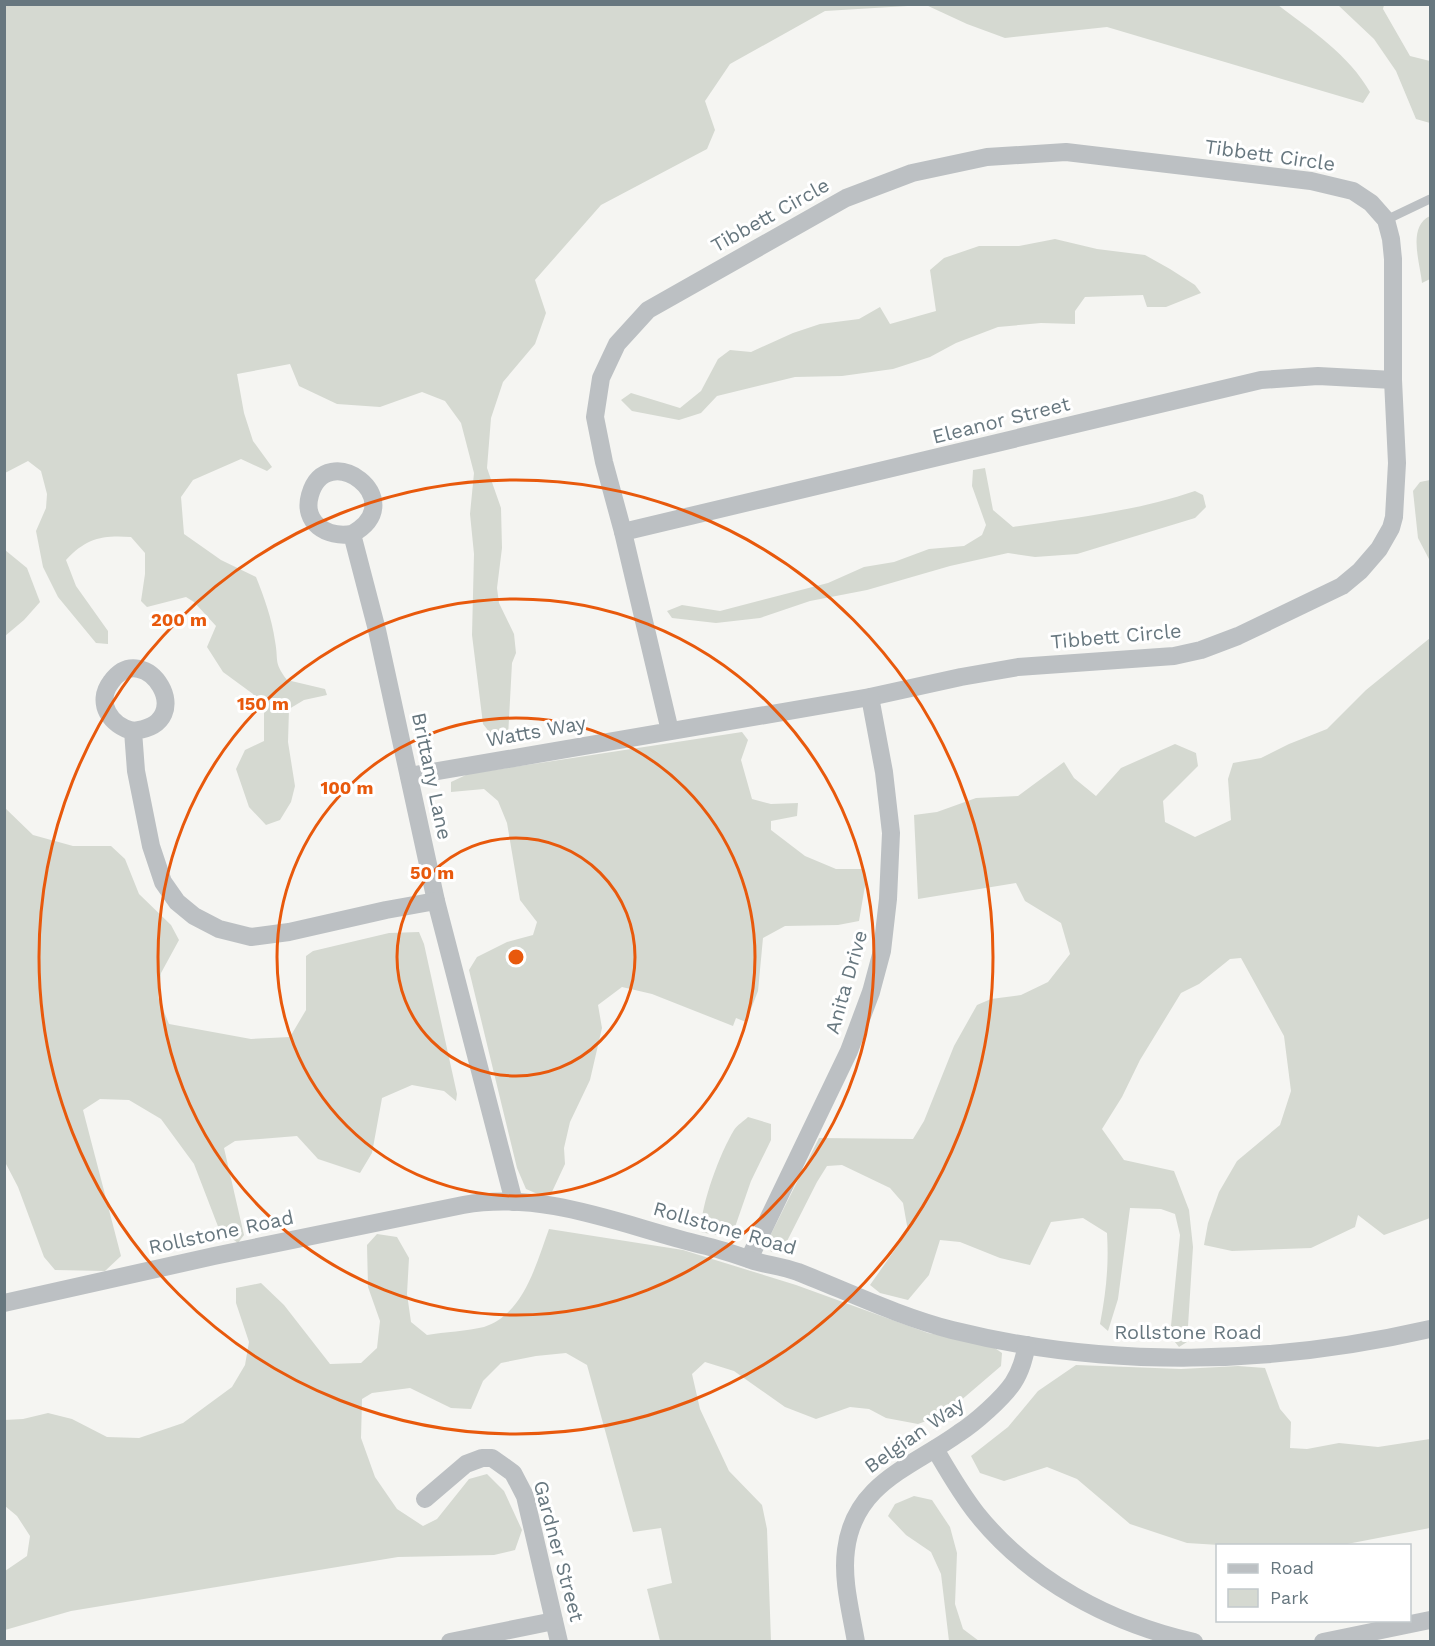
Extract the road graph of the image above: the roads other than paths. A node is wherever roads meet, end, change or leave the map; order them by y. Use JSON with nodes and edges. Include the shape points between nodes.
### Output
{"nodes":[{"id":1,"x":1431,"y":199,"type":"edge"},
{"id":2,"x":1386,"y":220,"type":"junction"},
{"id":3,"x":1393,"y":380,"type":"junction"},
{"id":4,"x":623,"y":532,"type":"junction"},
{"id":5,"x":352,"y":534,"type":"dead end"},
{"id":6,"x":870,"y":697,"type":"junction"},
{"id":7,"x":133,"y":731,"type":"dead end"},
{"id":8,"x":670,"y":731,"type":"junction"},
{"id":9,"x":409,"y":776,"type":"junction"},
{"id":10,"x":436,"y":901,"type":"junction"},
{"id":11,"x":514,"y":1202,"type":"junction"},
{"id":12,"x":749,"y":1259,"type":"junction"},
{"id":13,"x":4,"y":1303,"type":"edge"},
{"id":14,"x":1431,"y":1329,"type":"edge"},
{"id":15,"x":1028,"y":1345,"type":"junction"},
{"id":16,"x":935,"y":1449,"type":"junction"},
{"id":17,"x":425,"y":1499,"type":"dead end"},
{"id":18,"x":1431,"y":1620,"type":"edge"},
{"id":19,"x":554,"y":1621,"type":"junction"},
{"id":20,"x":450,"y":1641,"type":"edge"},
{"id":21,"x":559,"y":1641,"type":"edge"},
{"id":22,"x":856,"y":1641,"type":"edge"},
{"id":23,"x":1194,"y":1641,"type":"edge"},
{"id":24,"x":1323,"y":1641,"type":"edge"}],
"edges":[{"from":1,"to":2,"type":"lane"},
{"from":2,"to":3,"type":"street","name":"Tibbett Circle","via":[[1393,259]]},
{"from":2,"to":4,"type":"street","name":"Tibbett Circle","via":[[1353,191],[1311,181],[1066,152],[987,157],[912,173],[846,198],[648,310],[617,344],[601,378],[596,417],[603,462]]},
{"from":3,"to":4,"type":"street","name":"Eleanor Street","via":[[1318,376],[1261,380]]},
{"from":3,"to":6,"type":"street","name":"Tibbett Circle","via":[[1397,463],[1391,528],[1365,565],[1342,586],[1202,650],[1174,656],[1018,667]]},
{"from":4,"to":8,"type":"street","name":"Tibbett Circle"},
{"from":5,"to":9,"type":"street","name":"Brittany Lane"},
{"from":6,"to":8,"type":"street","name":"Tibbett Circle"},
{"from":6,"to":12,"type":"street","name":"Anita Drive","via":[[891,826],[882,951],[849,1052]]},
{"from":7,"to":10,"type":"street","via":[[141,802],[154,855],[163,882],[177,902],[194,916],[219,929],[251,937],[289,933]]},
{"from":8,"to":9,"type":"street","name":"Watts Way"},
{"from":9,"to":10,"type":"street","name":"Brittany Lane"},
{"from":10,"to":11,"type":"street","name":"Brittany Lane"},
{"from":11,"to":12,"type":"street","name":"Rollstone Road","via":[[545,1204],[624,1222]]},
{"from":11,"to":13,"type":"street","name":"Rollstone Road","via":[[463,1205]]},
{"from":12,"to":15,"type":"street","name":"Rollstone Road","via":[[796,1272],[951,1329]]},
{"from":14,"to":15,"type":"street","name":"Rollstone Road","via":[[1377,1342],[1253,1357],[1099,1354]]},
{"from":15,"to":16,"type":"street","name":"Belgian Way","via":[[1012,1384],[960,1433]]},
{"from":16,"to":22,"type":"street","name":"Belgian Way","via":[[892,1474],[860,1508],[851,1528],[844,1565]]},
{"from":16,"to":23,"type":"street","via":[[955,1485],[1015,1555],[1100,1611],[1158,1634]]},
{"from":17,"to":19,"type":"street","name":"Gardner Street","via":[[474,1460],[492,1458],[508,1468],[525,1496]]},
{"from":18,"to":24,"type":"street"},
{"from":19,"to":20,"type":"street"},
{"from":19,"to":21,"type":"street","name":"Gardner Street"}]}
